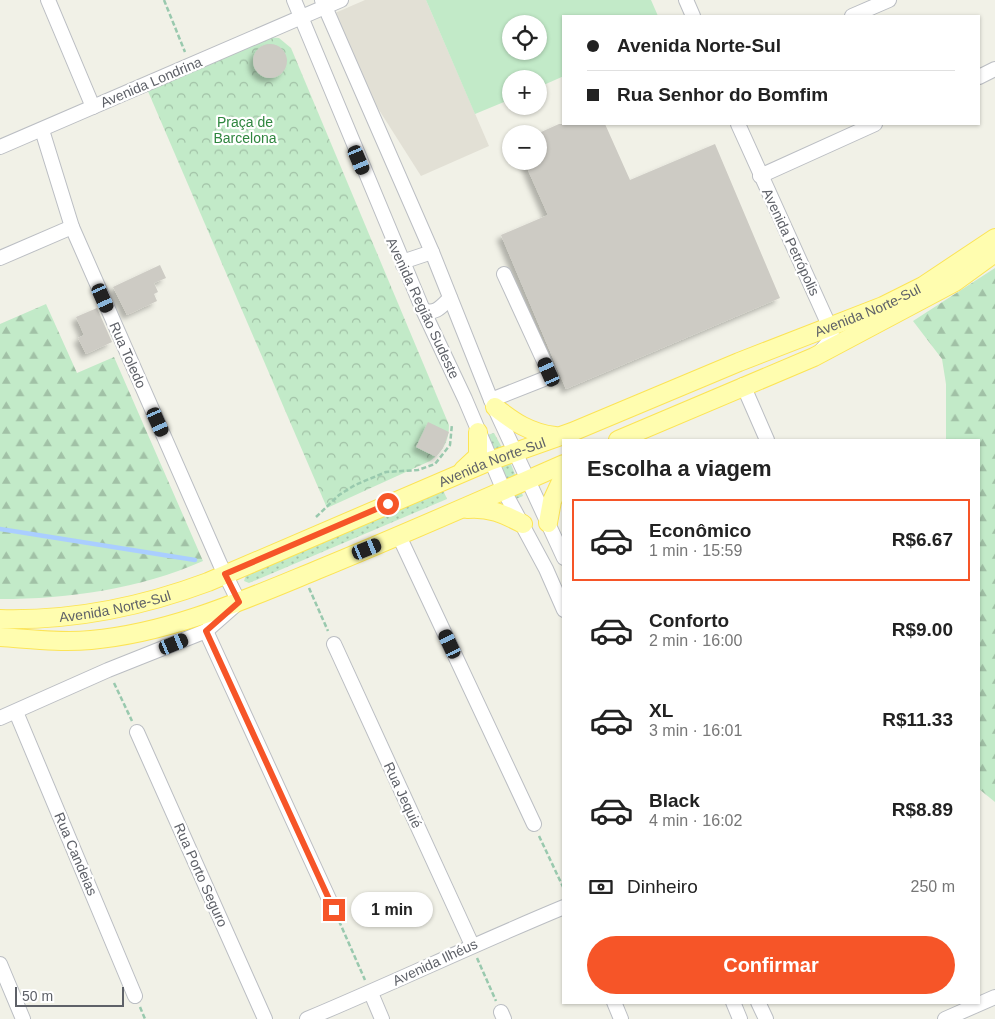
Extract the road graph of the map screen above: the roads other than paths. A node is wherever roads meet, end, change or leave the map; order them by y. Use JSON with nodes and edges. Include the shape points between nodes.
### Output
{"nodes":[{"id":1,"x":48,"y":0,"type":"edge"},
{"id":2,"x":294,"y":0,"type":"edge"},
{"id":3,"x":341,"y":0,"type":"edge"},
{"id":4,"x":686,"y":0,"type":"edge"},
{"id":5,"x":889,"y":0,"type":"edge"},
{"id":6,"x":323,"y":4,"type":"edge"},
{"id":7,"x":693,"y":15,"type":"edge"},
{"id":8,"x":854,"y":15,"type":"edge"},
{"id":9,"x":302,"y":18,"type":"junction"},
{"id":10,"x":995,"y":69,"type":"edge"},
{"id":11,"x":980,"y":76,"type":"edge"},
{"id":12,"x":93,"y":107,"type":"junction"},
{"id":13,"x":738,"y":125,"type":"edge"},
{"id":14,"x":873,"y":125,"type":"edge"},
{"id":15,"x":42,"y":130,"type":"junction"},
{"id":16,"x":0,"y":147,"type":"edge"},
{"id":17,"x":760,"y":176,"type":"junction"},
{"id":18,"x":72,"y":227,"type":"junction"},
{"id":19,"x":995,"y":238,"type":"edge"},
{"id":20,"x":432,"y":252,"type":"junction"},
{"id":21,"x":995,"y":253,"type":"edge"},
{"id":22,"x":0,"y":258,"type":"edge"},
{"id":23,"x":403,"y":265,"type":"junction"},
{"id":24,"x":504,"y":274,"type":"dead end"},
{"id":25,"x":450,"y":298,"type":"junction"},
{"id":26,"x":423,"y":310,"type":"junction"},
{"id":27,"x":831,"y":327,"type":"junction"},
{"id":28,"x":814,"y":357,"type":"junction"},
{"id":29,"x":743,"y":385,"type":"junction"},
{"id":30,"x":493,"y":404,"type":"junction"},
{"id":31,"x":478,"y":432,"type":"junction"},
{"id":32,"x":558,"y":437,"type":"junction"},
{"id":33,"x":620,"y":439,"type":"edge"},
{"id":34,"x":767,"y":439,"type":"edge"},
{"id":35,"x":515,"y":453,"type":"junction"},
{"id":36,"x":490,"y":461,"type":"junction"},
{"id":37,"x":562,"y":465,"type":"edge"},
{"id":38,"x":452,"y":478,"type":"junction"},
{"id":39,"x":562,"y":479,"type":"edge"},
{"id":40,"x":527,"y":480,"type":"junction"},
{"id":41,"x":504,"y":491,"type":"junction"},
{"id":42,"x":462,"y":509,"type":"junction"},
{"id":43,"x":548,"y":523,"type":"junction"},
{"id":44,"x":523,"y":524,"type":"junction"},
{"id":45,"x":399,"y":536,"type":"junction"},
{"id":46,"x":562,"y":554,"type":"edge"},
{"id":47,"x":225,"y":574,"type":"junction"},
{"id":48,"x":239,"y":602,"type":"junction"},
{"id":49,"x":562,"y":606,"type":"edge"},
{"id":50,"x":0,"y":619,"type":"edge"},
{"id":51,"x":206,"y":631,"type":"junction"},
{"id":52,"x":0,"y":637,"type":"edge"},
{"id":53,"x":334,"y":644,"type":"road end"},
{"id":54,"x":16,"y":712,"type":"junction"},
{"id":55,"x":0,"y":718,"type":"edge"},
{"id":56,"x":137,"y":732,"type":"road end"},
{"id":57,"x":534,"y":824,"type":"road end"},
{"id":58,"x":562,"y":908,"type":"edge"},
{"id":59,"x":334,"y":910,"type":"road end"},
{"id":60,"x":472,"y":945,"type":"junction"},
{"id":61,"x":0,"y":964,"type":"edge"},
{"id":62,"x":371,"y":993,"type":"junction"},
{"id":63,"x":136,"y":996,"type":"dead end"},
{"id":64,"x":995,"y":997,"type":"edge"},
{"id":65,"x":615,"y":1004,"type":"edge"},
{"id":66,"x":734,"y":1004,"type":"edge"},
{"id":67,"x":759,"y":1004,"type":"edge"},
{"id":68,"x":979,"y":1004,"type":"edge"},
{"id":69,"x":980,"y":1004,"type":"edge"},
{"id":70,"x":23,"y":1019,"type":"edge"},
{"id":71,"x":265,"y":1019,"type":"edge"},
{"id":72,"x":307,"y":1019,"type":"edge"},
{"id":73,"x":382,"y":1019,"type":"edge"},
{"id":74,"x":622,"y":1019,"type":"edge"},
{"id":75,"x":740,"y":1019,"type":"edge"},
{"id":76,"x":766,"y":1019,"type":"edge"},
{"id":77,"x":945,"y":1019,"type":"edge"}],
"edges":[{"from":1,"to":12,"type":"street"},
{"from":2,"to":9,"type":"street","name":"Avenida Região Sudeste"},
{"from":3,"to":6,"type":"street","name":"Avenida Londrina"},
{"from":4,"to":7,"type":"street"},
{"from":5,"to":8,"type":"street"},
{"from":6,"to":9,"type":"street","name":"Avenida Londrina"},
{"from":6,"to":20,"type":"street","name":"Avenida Região Sudeste"},
{"from":9,"to":12,"type":"street","name":"Avenida Londrina"},
{"from":9,"to":23,"type":"street","name":"Avenida Região Sudeste"},
{"from":10,"to":11,"type":"street"},
{"from":12,"to":15,"type":"street","name":"Avenida Londrina"},
{"from":13,"to":17,"type":"street","name":"Avenida Petrópolis"},
{"from":14,"to":17,"type":"street"},
{"from":15,"to":16,"type":"street","name":"Avenida Londrina"},
{"from":15,"to":18,"type":"street","name":"Rua Toledo"},
{"from":17,"to":27,"type":"street","name":"Avenida Petrópolis"},
{"from":18,"to":22,"type":"street"},
{"from":18,"to":47,"type":"street","name":"Rua Toledo"},
{"from":19,"to":27,"type":"main road","name":"Avenida Norte-Sul","via":[[923,286]]},
{"from":20,"to":23,"type":"street","via":[[408,260]]},
{"from":20,"to":25,"type":"street","name":"Avenida Região Sudeste"},
{"from":21,"to":28,"type":"main road","name":"Avenida Norte-Sul","via":[[955,282]]},
{"from":23,"to":26,"type":"street","name":"Avenida Região Sudeste"},
{"from":24,"to":30,"type":"street","via":[[549,372],[544,380]]},
{"from":25,"to":26,"type":"street","via":[[437,310],[430,313]]},
{"from":25,"to":30,"type":"street","name":"Avenida Região Sudeste"},
{"from":26,"to":31,"type":"street","name":"Avenida Região Sudeste"},
{"from":27,"to":28,"type":"street","via":[[828,344]]},
{"from":27,"to":32,"type":"main road","name":"Avenida Norte-Sul"},
{"from":28,"to":29,"type":"main road","name":"Avenida Norte-Sul"},
{"from":29,"to":33,"type":"main road","name":"Avenida Norte-Sul"},
{"from":29,"to":34,"type":"street"},
{"from":30,"to":32,"type":"main road","via":[[516,424],[537,434]]},
{"from":30,"to":35,"type":"street","name":"Avenida Região Sudeste"},
{"from":31,"to":36,"type":"street","name":"Avenida Região Sudeste"},
{"from":31,"to":38,"type":"main road","via":[[478,456]]},
{"from":32,"to":35,"type":"main road","name":"Avenida Norte-Sul"},
{"from":35,"to":36,"type":"main road","name":"Avenida Norte-Sul"},
{"from":35,"to":40,"type":"street","name":"Avenida Região Sudeste"},
{"from":36,"to":38,"type":"main road","name":"Avenida Norte-Sul"},
{"from":36,"to":41,"type":"street","name":"Avenida Região Sudeste"},
{"from":37,"to":40,"type":"main road","name":"Avenida Norte-Sul"},
{"from":38,"to":47,"type":"main road","name":"Avenida Norte-Sul"},
{"from":39,"to":43,"type":"main road","via":[[552,501]]},
{"from":40,"to":41,"type":"main road","name":"Avenida Norte-Sul"},
{"from":40,"to":43,"type":"street","name":"Avenida Região Sudeste"},
{"from":41,"to":42,"type":"main road","name":"Avenida Norte-Sul"},
{"from":41,"to":44,"type":"street","name":"Avenida Região Sudeste"},
{"from":42,"to":44,"type":"main road","via":[[502,512]]},
{"from":42,"to":45,"type":"main road","name":"Avenida Norte-Sul"},
{"from":43,"to":46,"type":"street","name":"Avenida Região Sudeste"},
{"from":44,"to":49,"type":"street","name":"Avenida Região Sudeste"},
{"from":45,"to":48,"type":"main road","name":"Avenida Norte-Sul"},
{"from":45,"to":57,"type":"street"},
{"from":47,"to":48,"type":"street","name":"Rua Toledo"},
{"from":47,"to":50,"type":"main road","name":"Avenida Norte-Sul","via":[[179,593],[120,609],[58,618]]},
{"from":48,"to":51,"type":"street"},
{"from":48,"to":52,"type":"main road","name":"Avenida Norte-Sul","via":[[166,625],[110,637],[58,642]]},
{"from":51,"to":54,"type":"street","via":[[108,670]]},
{"from":51,"to":59,"type":"street"},
{"from":53,"to":60,"type":"street","name":"Rua Jequié"},
{"from":54,"to":55,"type":"street"},
{"from":54,"to":63,"type":"street","name":"Rua Candeias"},
{"from":56,"to":71,"type":"street","name":"Rua Porto Seguro"},
{"from":58,"to":60,"type":"street","name":"Avenida Ilhéus"},
{"from":60,"to":62,"type":"street","name":"Avenida Ilhéus"},
{"from":61,"to":70,"type":"street"},
{"from":62,"to":72,"type":"street","name":"Avenida Ilhéus"},
{"from":62,"to":73,"type":"street"},
{"from":64,"to":69,"type":"street"},
{"from":65,"to":74,"type":"street"},
{"from":66,"to":75,"type":"street"},
{"from":67,"to":76,"type":"street"},
{"from":68,"to":77,"type":"street"}]}
